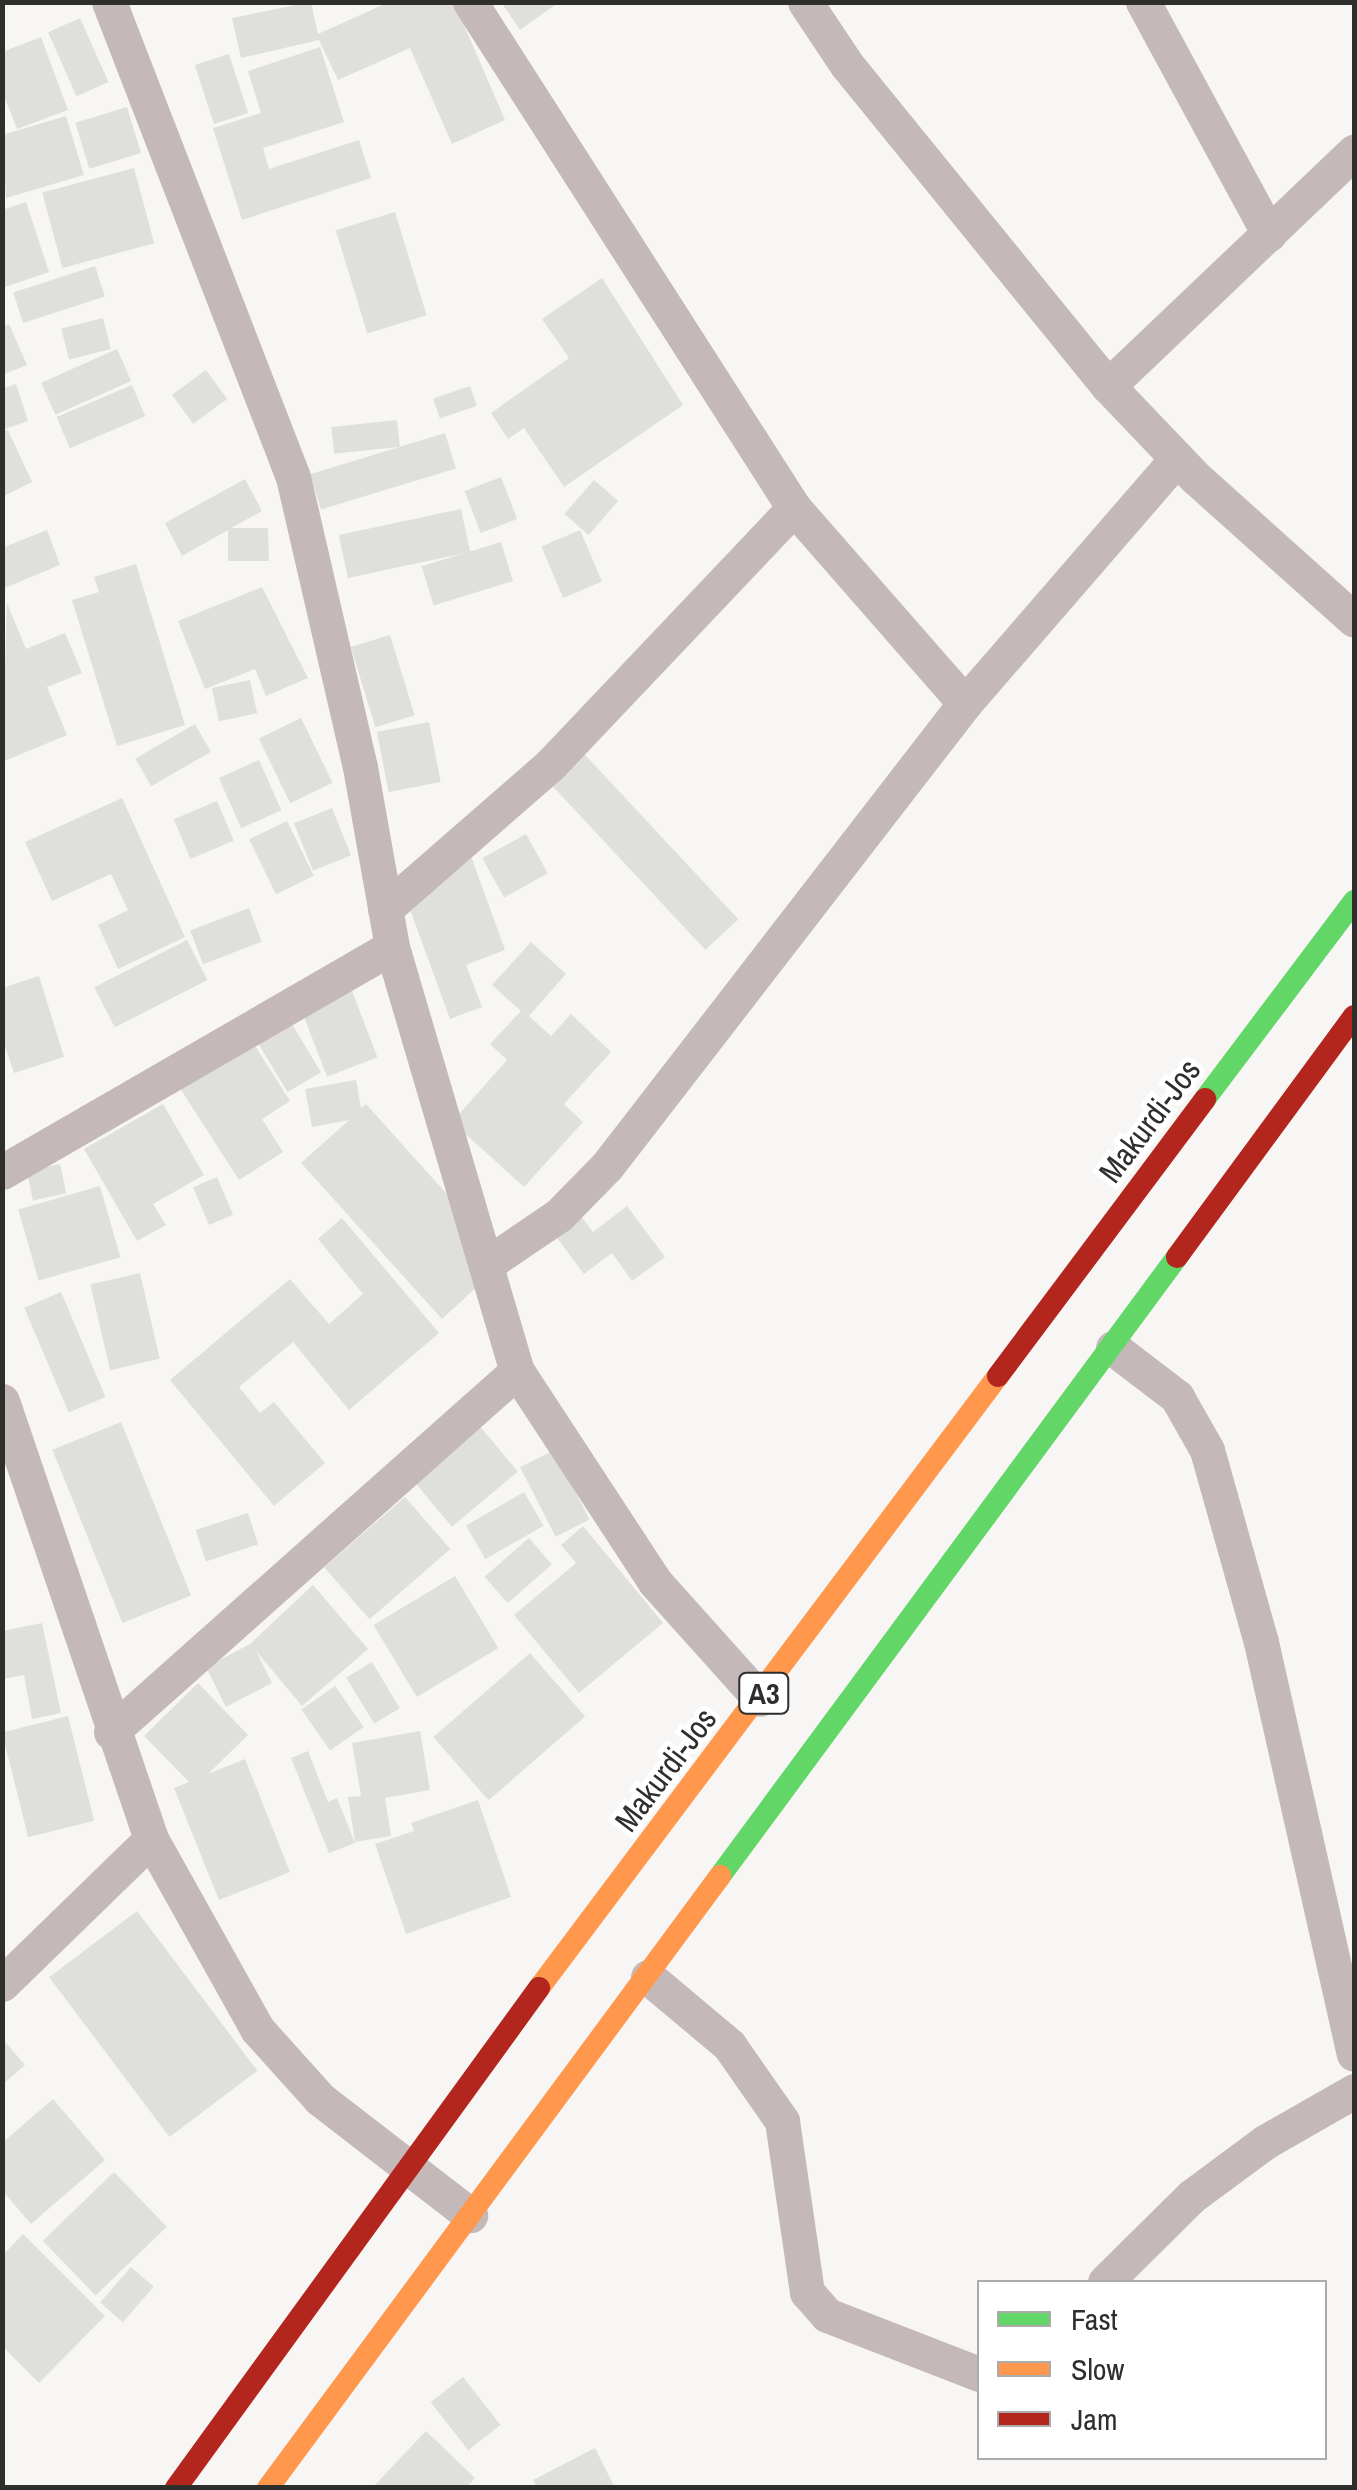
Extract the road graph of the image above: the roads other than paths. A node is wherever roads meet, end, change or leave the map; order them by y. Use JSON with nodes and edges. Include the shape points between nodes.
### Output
{"nodes":[{"id":1,"x":109,"y":2,"type":"edge"},
{"id":2,"x":470,"y":2,"type":"edge"},
{"id":3,"x":805,"y":2,"type":"edge"},
{"id":4,"x":1143,"y":2,"type":"edge"},
{"id":5,"x":1354,"y":152,"type":"edge"},
{"id":6,"x":1268,"y":234,"type":"junction"},
{"id":7,"x":1108,"y":386,"type":"junction"},
{"id":8,"x":1177,"y":458,"type":"junction"},
{"id":9,"x":794,"y":508,"type":"junction"},
{"id":10,"x":1354,"y":620,"type":"edge"},
{"id":11,"x":965,"y":703,"type":"junction"},
{"id":12,"x":1354,"y":901,"type":"edge"},
{"id":13,"x":386,"y":908,"type":"junction"},
{"id":14,"x":392,"y":947,"type":"junction"},
{"id":15,"x":1354,"y":1016,"type":"edge"},
{"id":16,"x":2,"y":1172,"type":"edge"},
{"id":17,"x":488,"y":1263,"type":"junction"},
{"id":18,"x":1113,"y":1348,"type":"junction"},
{"id":19,"x":517,"y":1371,"type":"junction"},
{"id":20,"x":2,"y":1401,"type":"edge"},
{"id":21,"x":760,"y":1699,"type":"junction"},
{"id":22,"x":111,"y":1732,"type":"junction"},
{"id":23,"x":151,"y":1839,"type":"junction"},
{"id":24,"x":648,"y":1977,"type":"junction"},
{"id":25,"x":2,"y":1984,"type":"edge"},
{"id":26,"x":1354,"y":2054,"type":"edge"},
{"id":27,"x":1354,"y":2090,"type":"edge"},
{"id":28,"x":406,"y":2166,"type":"junction"},
{"id":29,"x":470,"y":2216,"type":"junction"},
{"id":30,"x":1107,"y":2280,"type":"edge"},
{"id":31,"x":977,"y":2373,"type":"edge"},
{"id":32,"x":176,"y":2488,"type":"edge"},
{"id":33,"x":268,"y":2488,"type":"edge"}],
"edges":[{"from":1,"to":13,"type":"street","via":[[293,477]]},
{"from":2,"to":9,"type":"street"},
{"from":3,"to":7,"type":"street","via":[[846,65]]},
{"from":4,"to":6,"type":"street"},
{"from":5,"to":6,"type":"street"},
{"from":6,"to":7,"type":"street"},
{"from":7,"to":8,"type":"street"},
{"from":8,"to":10,"type":"street"},
{"from":8,"to":11,"type":"street"},
{"from":9,"to":11,"type":"street"},
{"from":9,"to":13,"type":"street","via":[[552,764]]},
{"from":11,"to":17,"type":"street","via":[[607,1166],[559,1216]]},
{"from":12,"to":21,"type":"highway","name":"Makurdi-Jos","number":"A3"},
{"from":13,"to":14,"type":"street"},
{"from":14,"to":16,"type":"street"},
{"from":14,"to":17,"type":"street"},
{"from":15,"to":18,"type":"highway","number":"A3"},
{"from":17,"to":19,"type":"street"},
{"from":18,"to":24,"type":"highway","number":"A3"},
{"from":18,"to":26,"type":"street","via":[[1176,1397],[1207,1450],[1261,1642]]},
{"from":19,"to":21,"type":"street","via":[[655,1582]]},
{"from":19,"to":22,"type":"street"},
{"from":20,"to":22,"type":"street"},
{"from":21,"to":28,"type":"highway","name":"Makurdi-Jos","number":"A3"},
{"from":22,"to":23,"type":"street"},
{"from":23,"to":25,"type":"street"},
{"from":23,"to":28,"type":"street","via":[[256,2028],[320,2099]]},
{"from":24,"to":29,"type":"highway","number":"A3"},
{"from":24,"to":31,"type":"street","via":[[729,2045],[782,2121],[807,2292],[827,2315]]},
{"from":27,"to":30,"type":"street","via":[[1265,2142],[1192,2196]]},
{"from":28,"to":29,"type":"street"},
{"from":28,"to":32,"type":"highway","name":"Makurdi-Jos","number":"A3"},
{"from":29,"to":33,"type":"highway","number":"A3"}]}
